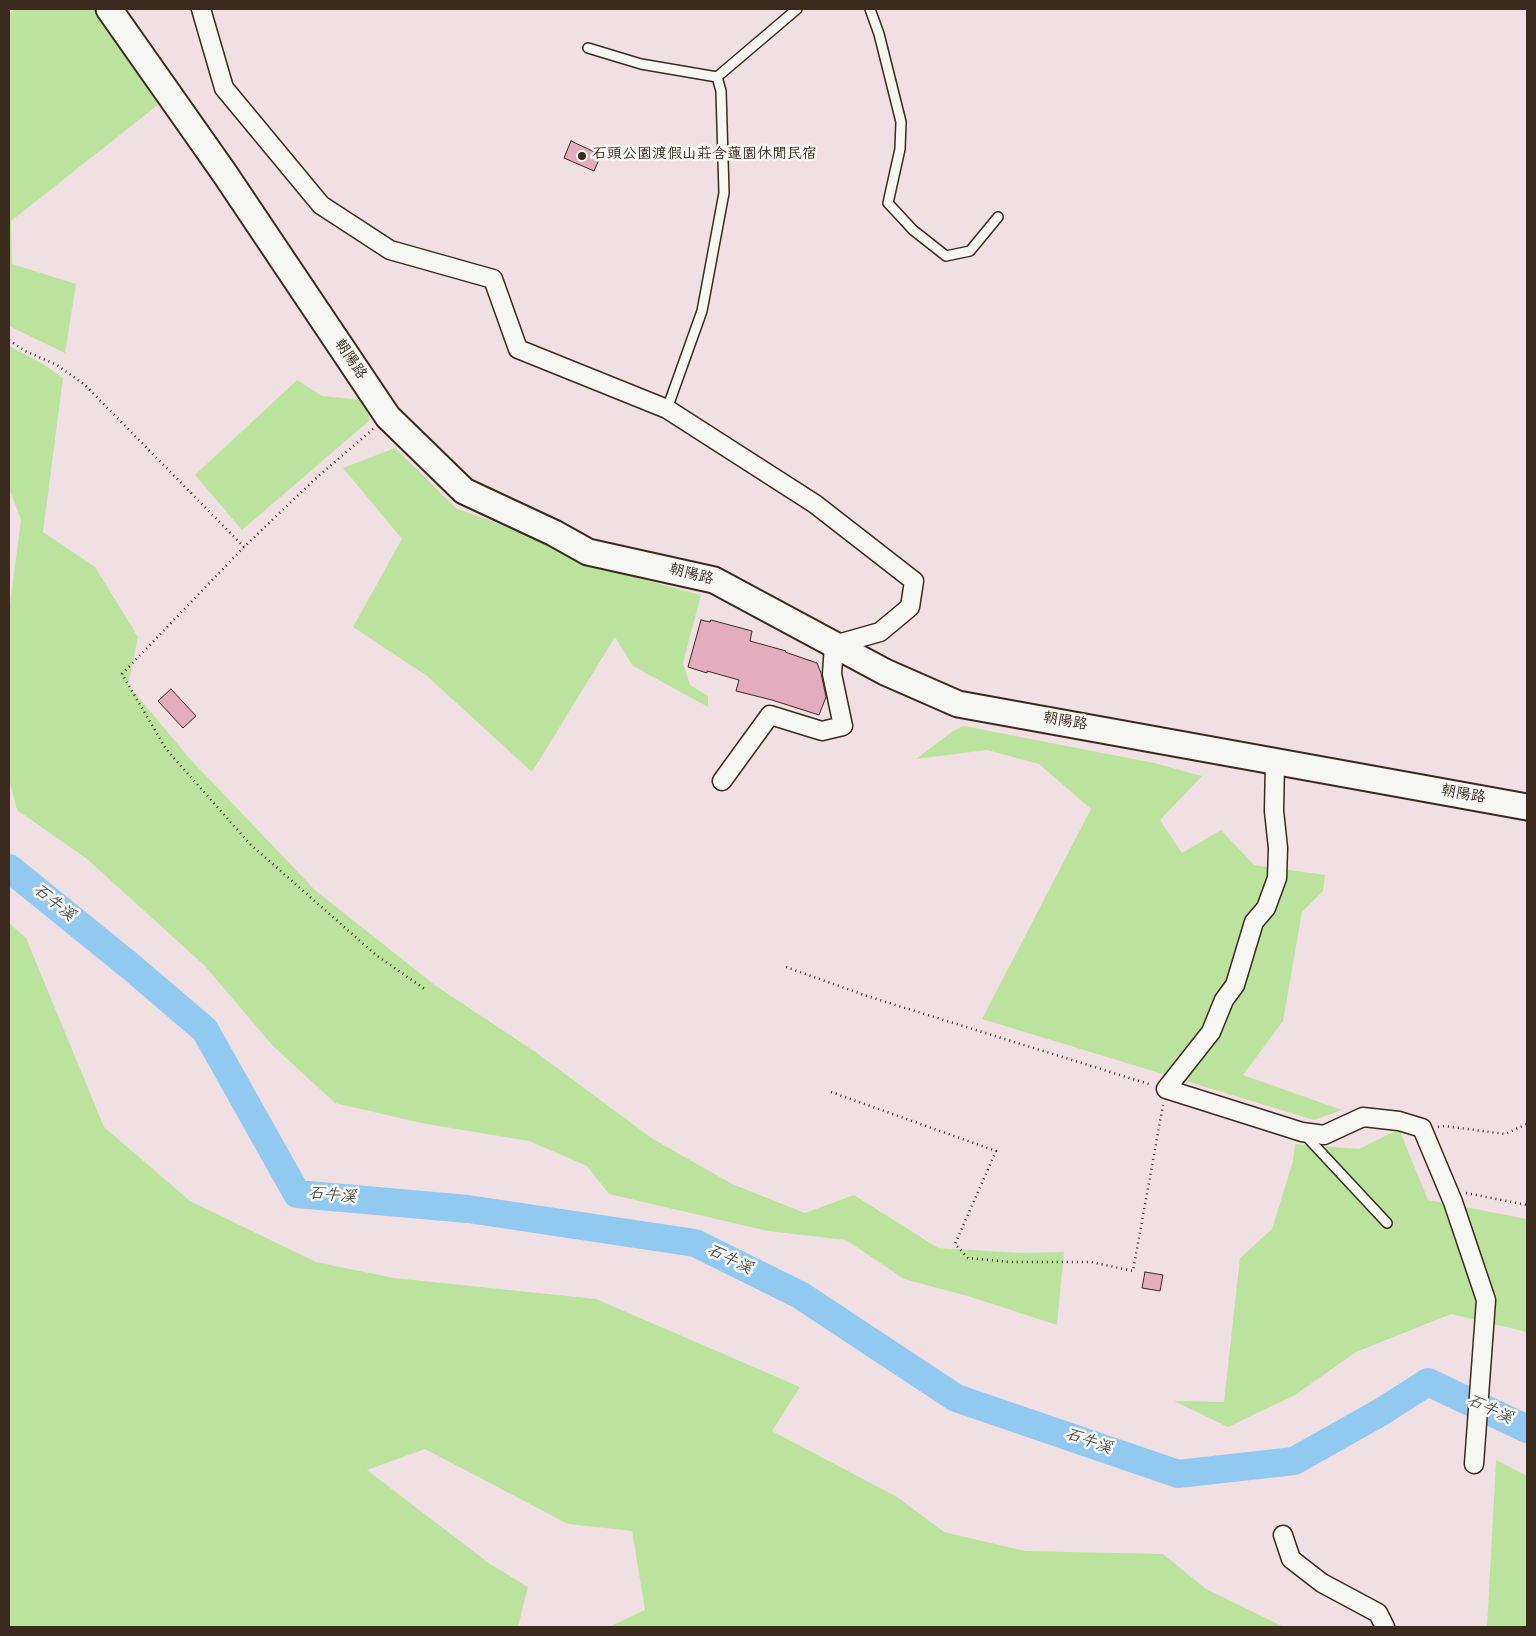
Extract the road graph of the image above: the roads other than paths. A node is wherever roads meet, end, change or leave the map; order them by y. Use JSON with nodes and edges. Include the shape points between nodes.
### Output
{"nodes":[{"id":1,"x":109,"y":9,"type":"edge"},
{"id":2,"x":201,"y":9,"type":"edge"},
{"id":3,"x":797,"y":9,"type":"edge"},
{"id":4,"x":870,"y":9,"type":"edge"},
{"id":5,"x":588,"y":48,"type":"dead end"},
{"id":6,"x":717,"y":77,"type":"junction"},
{"id":7,"x":998,"y":217,"type":"dead end"},
{"id":8,"x":667,"y":409,"type":"junction"},
{"id":9,"x":834,"y":645,"type":"junction"},
{"id":10,"x":1275,"y":762,"type":"junction"},
{"id":11,"x":722,"y":781,"type":"dead end"},
{"id":12,"x":1527,"y":807,"type":"edge"},
{"id":13,"x":1302,"y":1132,"type":"junction"},
{"id":14,"x":1387,"y":1223,"type":"dead end"},
{"id":15,"x":1474,"y":1464,"type":"dead end"},
{"id":16,"x":1283,"y":1535,"type":"dead end"},
{"id":17,"x":1386,"y":1627,"type":"edge"}],
"edges":[{"from":1,"to":9,"type":"main road","name":"朝陽路","via":[[225,174],[388,417],[464,491],[588,552],[714,580]]},
{"from":2,"to":8,"type":"street","via":[[224,88],[321,205],[390,250],[493,279],[518,349]]},
{"from":3,"to":6,"type":"lane"},
{"from":4,"to":7,"type":"lane","via":[[901,122],[900,149],[888,203],[913,230],[946,256],[970,252]]},
{"from":5,"to":6,"type":"lane","via":[[641,64]]},
{"from":6,"to":8,"type":"lane","via":[[721,91],[724,193],[702,311]]},
{"from":8,"to":9,"type":"street","via":[[815,504],[914,582],[910,607],[880,632]]},
{"from":9,"to":10,"type":"main road","name":"朝陽路","via":[[958,704]]},
{"from":9,"to":11,"type":"street","via":[[832,674],[843,726],[822,731],[770,715]]},
{"from":10,"to":12,"type":"main road","name":"朝陽路"},
{"from":10,"to":13,"type":"street","via":[[1276,878],[1266,908],[1254,922],[1235,985],[1224,1000],[1211,1032],[1166,1089]]},
{"from":13,"to":14,"type":"lane"},
{"from":13,"to":15,"type":"street","via":[[1324,1136],[1363,1117],[1400,1121],[1422,1128],[1448,1190],[1486,1300]]},
{"from":16,"to":17,"type":"street","via":[[1291,1559],[1322,1583],[1378,1613]]}]}
